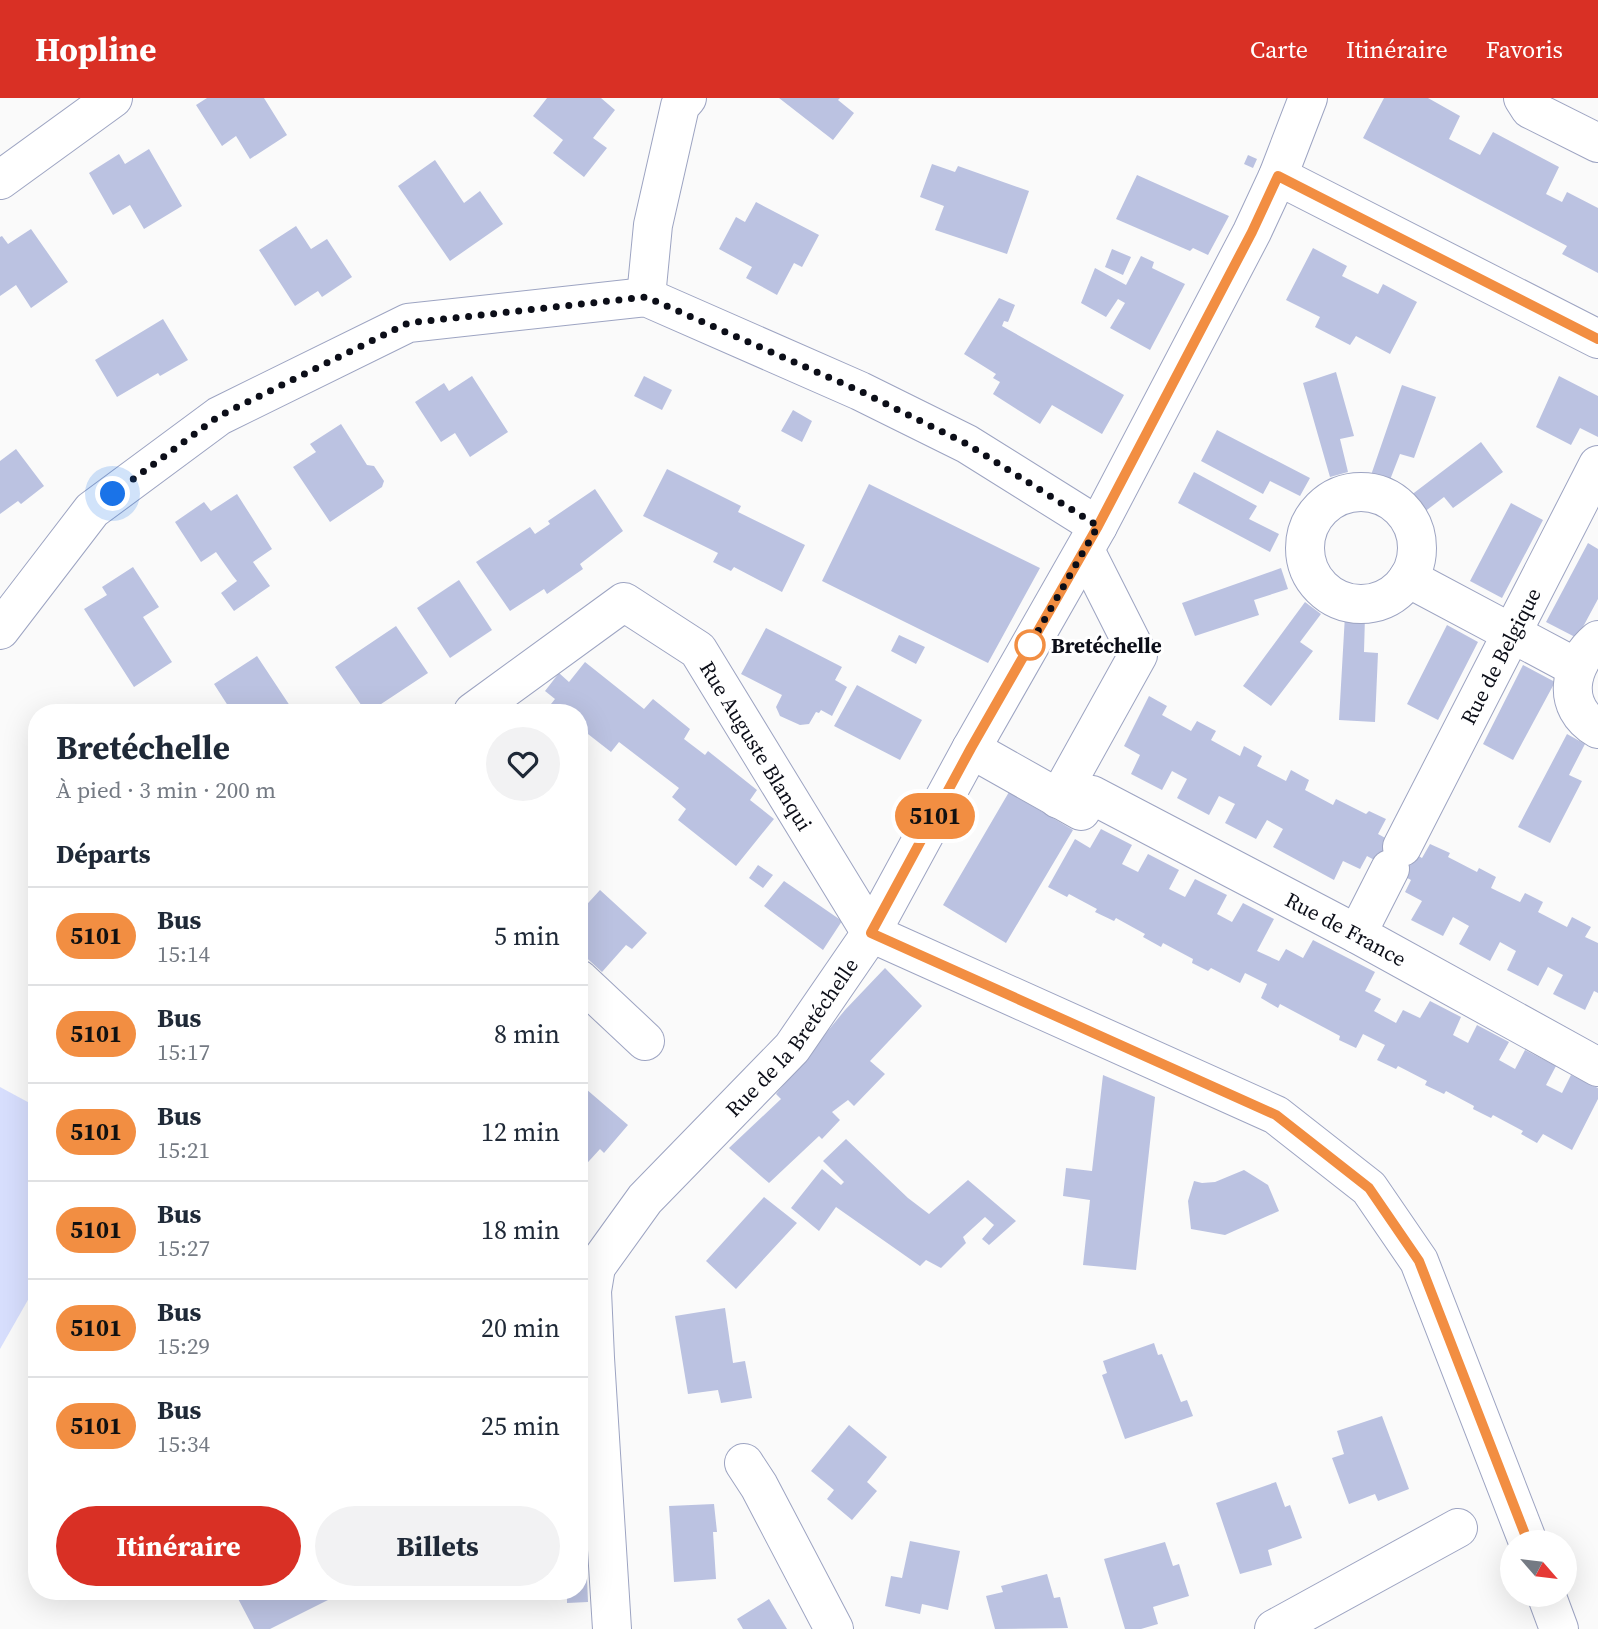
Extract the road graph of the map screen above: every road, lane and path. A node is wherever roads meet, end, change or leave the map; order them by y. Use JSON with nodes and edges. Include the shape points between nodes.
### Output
{"nodes":[{"id":1,"x":113,"y":98,"type":"edge"},
{"id":2,"x":687,"y":98,"type":"edge"},
{"id":3,"x":1308,"y":98,"type":"edge"},
{"id":4,"x":1523,"y":98,"type":"edge"},
{"id":5,"x":1598,"y":143,"type":"edge"},
{"id":6,"x":1278,"y":176,"type":"junction"},
{"id":7,"x":0,"y":180,"type":"edge"},
{"id":8,"x":646,"y":297,"type":"junction"},
{"id":9,"x":1598,"y":339,"type":"edge"},
{"id":10,"x":1598,"y":465,"type":"edge"},
{"id":11,"x":1092,"y":538,"type":"junction"},
{"id":12,"x":1408,"y":578,"type":"dead end"},
{"id":13,"x":0,"y":631,"type":"edge"},
{"id":14,"x":1511,"y":633,"type":"junction"},
{"id":15,"x":1587,"y":654,"type":"edge"},
{"id":16,"x":484,"y":704,"type":"edge"},
{"id":17,"x":1598,"y":729,"type":"edge"},
{"id":18,"x":971,"y":748,"type":"junction"},
{"id":19,"x":1077,"y":802,"type":"junction"},
{"id":20,"x":871,"y":933,"type":"junction"},
{"id":21,"x":1357,"y":934,"type":"junction"},
{"id":22,"x":588,"y":987,"type":"edge"},
{"id":23,"x":645,"y":1041,"type":"dead end"},
{"id":24,"x":1598,"y":1067,"type":"edge"},
{"id":25,"x":588,"y":1267,"type":"edge"},
{"id":26,"x":588,"y":1273,"type":"edge"},
{"id":27,"x":744,"y":1463,"type":"dead end"},
{"id":28,"x":1458,"y":1528,"type":"dead end"},
{"id":29,"x":1523,"y":1530,"type":"edge"},
{"id":30,"x":1551,"y":1607,"type":"edge"},
{"id":31,"x":611,"y":1629,"type":"edge"},
{"id":32,"x":834,"y":1629,"type":"edge"},
{"id":33,"x":1275,"y":1629,"type":"edge"},
{"id":34,"x":1559,"y":1629,"type":"edge"}],
"edges":[{"from":1,"to":7,"type":"street"},
{"from":2,"to":8,"type":"street","via":[[680,106],[653,225]]},
{"from":3,"to":6,"type":"street","name":"Rue de la Bretéchelle"},
{"from":4,"to":5,"type":"street","via":[[1530,108]]},
{"from":6,"to":9,"type":"street"},
{"from":6,"to":11,"type":"street","name":"Rue de la Bretéchelle"},
{"from":8,"to":11,"type":"street","via":[[860,391],[967,444]]},
{"from":8,"to":13,"type":"street","via":[[408,323],[219,416],[92,510]]},
{"from":10,"to":14,"type":"street","name":"Rue de Belgique"},
{"from":11,"to":18,"type":"street","name":"Rue de la Bretéchelle"},
{"from":11,"to":19,"type":"street","via":[[1138,655]]},
{"from":12,"to":14,"type":"street"},
{"from":14,"to":15,"type":"street"},
{"from":14,"to":21,"type":"street","name":"Rue de Belgique"},
{"from":15,"to":17,"type":"street","via":[[1573,683],[1574,699],[1581,714]]},
{"from":16,"to":20,"type":"street","name":"Rue Auguste Blanqui","via":[[624,602],[698,650]]},
{"from":18,"to":19,"type":"street","name":"Rue de France"},
{"from":18,"to":20,"type":"street","name":"Rue de la Bretéchelle"},
{"from":19,"to":21,"type":"street","name":"Rue de France"},
{"from":20,"to":25,"type":"street","name":"Rue de la Bretéchelle","via":[[792,1048],[645,1199]]},
{"from":20,"to":29,"type":"street","via":[[1276,1115],[1369,1188],[1419,1261]]},
{"from":21,"to":24,"type":"street","name":"Rue de France"},
{"from":22,"to":23,"type":"street"},
{"from":26,"to":31,"type":"street"},
{"from":27,"to":32,"type":"street"},
{"from":28,"to":33,"type":"street"},
{"from":30,"to":34,"type":"street"}]}
